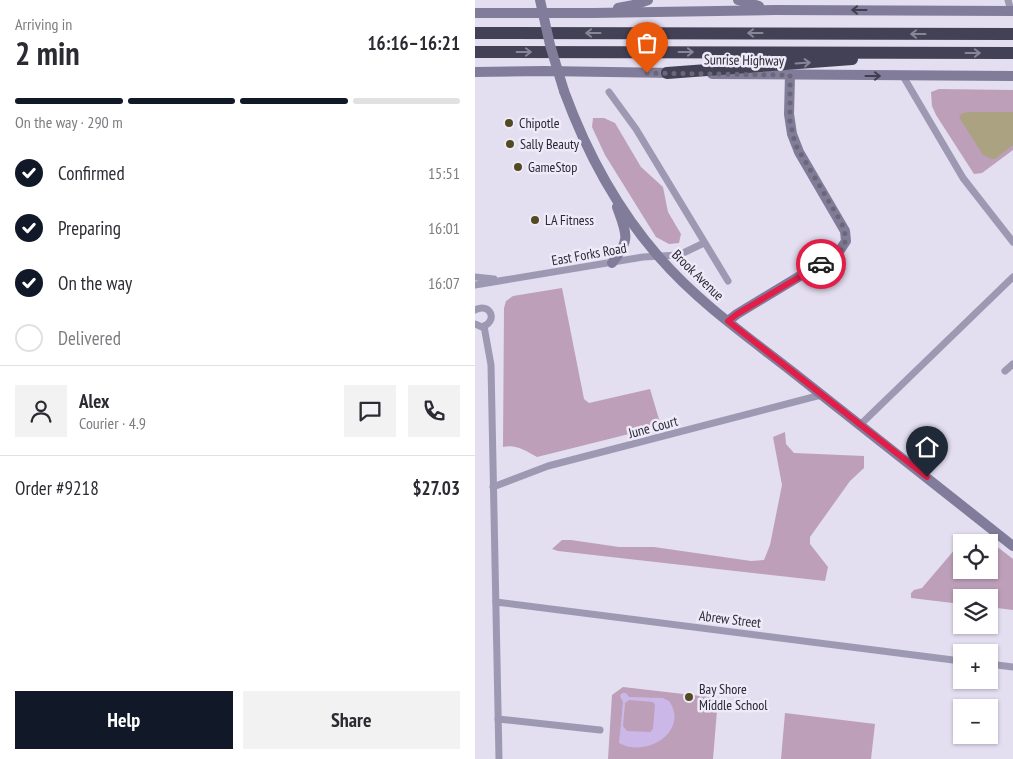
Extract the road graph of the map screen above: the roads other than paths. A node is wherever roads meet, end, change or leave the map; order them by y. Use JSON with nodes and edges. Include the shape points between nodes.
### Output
{"nodes":[{"id":1,"x":540,"y":0,"type":"edge"},
{"id":2,"x":648,"y":0,"type":"edge"},
{"id":3,"x":738,"y":0,"type":"edge"},
{"id":4,"x":1008,"y":0,"type":"edge"},
{"id":5,"x":775,"y":10,"type":"junction"},
{"id":6,"x":1012,"y":11,"type":"edge"},
{"id":7,"x":475,"y":13,"type":"edge"},
{"id":8,"x":593,"y":13,"type":"junction"},
{"id":9,"x":475,"y":33,"type":"edge"},
{"id":10,"x":1013,"y":34,"type":"edge"},
{"id":11,"x":475,"y":52,"type":"edge"},
{"id":12,"x":907,"y":53,"type":"junction"},
{"id":13,"x":1013,"y":53,"type":"edge"},
{"id":14,"x":475,"y":72,"type":"edge"},
{"id":15,"x":667,"y":73,"type":"junction"},
{"id":16,"x":790,"y":75,"type":"junction"},
{"id":17,"x":903,"y":76,"type":"junction"},
{"id":18,"x":1013,"y":76,"type":"edge"},
{"id":19,"x":609,"y":92,"type":"dead end"},
{"id":20,"x":610,"y":188,"type":"junction"},
{"id":21,"x":1013,"y":242,"type":"edge"},
{"id":22,"x":704,"y":243,"type":"junction"},
{"id":23,"x":659,"y":256,"type":"junction"},
{"id":24,"x":612,"y":263,"type":"junction"},
{"id":25,"x":475,"y":277,"type":"edge"},
{"id":26,"x":1013,"y":277,"type":"edge"},
{"id":27,"x":505,"y":281,"type":"junction"},
{"id":28,"x":728,"y":281,"type":"dead end"},
{"id":29,"x":475,"y":285,"type":"edge"},
{"id":30,"x":475,"y":310,"type":"edge"},
{"id":31,"x":728,"y":321,"type":"junction"},
{"id":32,"x":475,"y":324,"type":"edge"},
{"id":33,"x":484,"y":326,"type":"junction"},
{"id":34,"x":1013,"y":364,"type":"edge"},
{"id":35,"x":1005,"y":371,"type":"dead end"},
{"id":36,"x":821,"y":395,"type":"junction"},
{"id":37,"x":859,"y":425,"type":"junction"},
{"id":38,"x":493,"y":487,"type":"junction"},
{"id":39,"x":1011,"y":541,"type":"edge"},
{"id":40,"x":496,"y":602,"type":"junction"},
{"id":41,"x":953,"y":660,"type":"edge"},
{"id":42,"x":998,"y":665,"type":"edge"},
{"id":43,"x":1013,"y":667,"type":"edge"},
{"id":44,"x":498,"y":719,"type":"junction"},
{"id":45,"x":600,"y":730,"type":"dead end"},
{"id":46,"x":499,"y":759,"type":"edge"}],
"edges":[{"from":1,"to":20,"type":"main road","name":"Brook Avenue","bridge":true,"via":[[564,91],[587,146]]},
{"from":2,"to":8,"type":"main road"},
{"from":3,"to":5,"type":"main road"},
{"from":4,"to":6,"type":"street"},
{"from":6,"to":5,"type":"main road","one_way":true},
{"from":5,"to":8,"type":"main road"},
{"from":7,"to":8,"type":"main road"},
{"from":10,"to":9,"type":"highway","name":"Sunrise Highway","one_way":true},
{"from":11,"to":12,"type":"highway","name":"Sunrise Highway","one_way":true},
{"from":12,"to":13,"type":"highway","name":"Sunrise Highway","one_way":true},
{"from":15,"to":12,"type":"highway","one_way":true,"via":[[833,62]]},
{"from":14,"to":15,"type":"main road","name":"Sunrise Highway"},
{"from":15,"to":16,"type":"main road","name":"Sunrise Highway"},
{"from":16,"to":17,"type":"main road","name":"Sunrise Highway","one_way":true},
{"from":16,"to":31,"type":"main road","via":[[789,114],[794,140],[841,222],[846,241],[839,253]]},
{"from":17,"to":18,"type":"main road","name":"Sunrise Highway"},
{"from":17,"to":21,"type":"street","via":[[963,178]]},
{"from":19,"to":22,"type":"street","via":[[636,129]]},
{"from":20,"to":23,"type":"main road","name":"Brook Avenue","via":[[637,230]]},
{"from":20,"to":24,"type":"main road","via":[[626,239]]},
{"from":22,"to":23,"type":"street","name":"East Forks Road","via":[[679,255]]},
{"from":22,"to":28,"type":"street"},
{"from":23,"to":24,"type":"street","name":"East Forks Road"},
{"from":23,"to":31,"type":"main road","name":"Brook Avenue","via":[[686,285]]},
{"from":24,"to":27,"type":"street","name":"East Forks Road"},
{"from":25,"to":27,"type":"street"},
{"from":26,"to":37,"type":"street"},
{"from":27,"to":29,"type":"street","name":"East Forks Road"},
{"from":30,"to":33,"type":"street","via":[[485,308],[489,312],[491,320]]},
{"from":31,"to":36,"type":"main road","name":"Brook Avenue"},
{"from":32,"to":33,"type":"street"},
{"from":33,"to":38,"type":"street","via":[[491,365]]},
{"from":34,"to":35,"type":"street"},
{"from":36,"to":37,"type":"main road","name":"Brook Avenue"},
{"from":36,"to":38,"type":"street","name":"June Court","via":[[548,466]]},
{"from":37,"to":39,"type":"main road","name":"Brook Avenue"},
{"from":38,"to":40,"type":"street"},
{"from":40,"to":41,"type":"street","name":"Abrew Street"},
{"from":40,"to":44,"type":"street"},
{"from":42,"to":43,"type":"street"},
{"from":44,"to":45,"type":"street"},
{"from":44,"to":46,"type":"street"}]}
